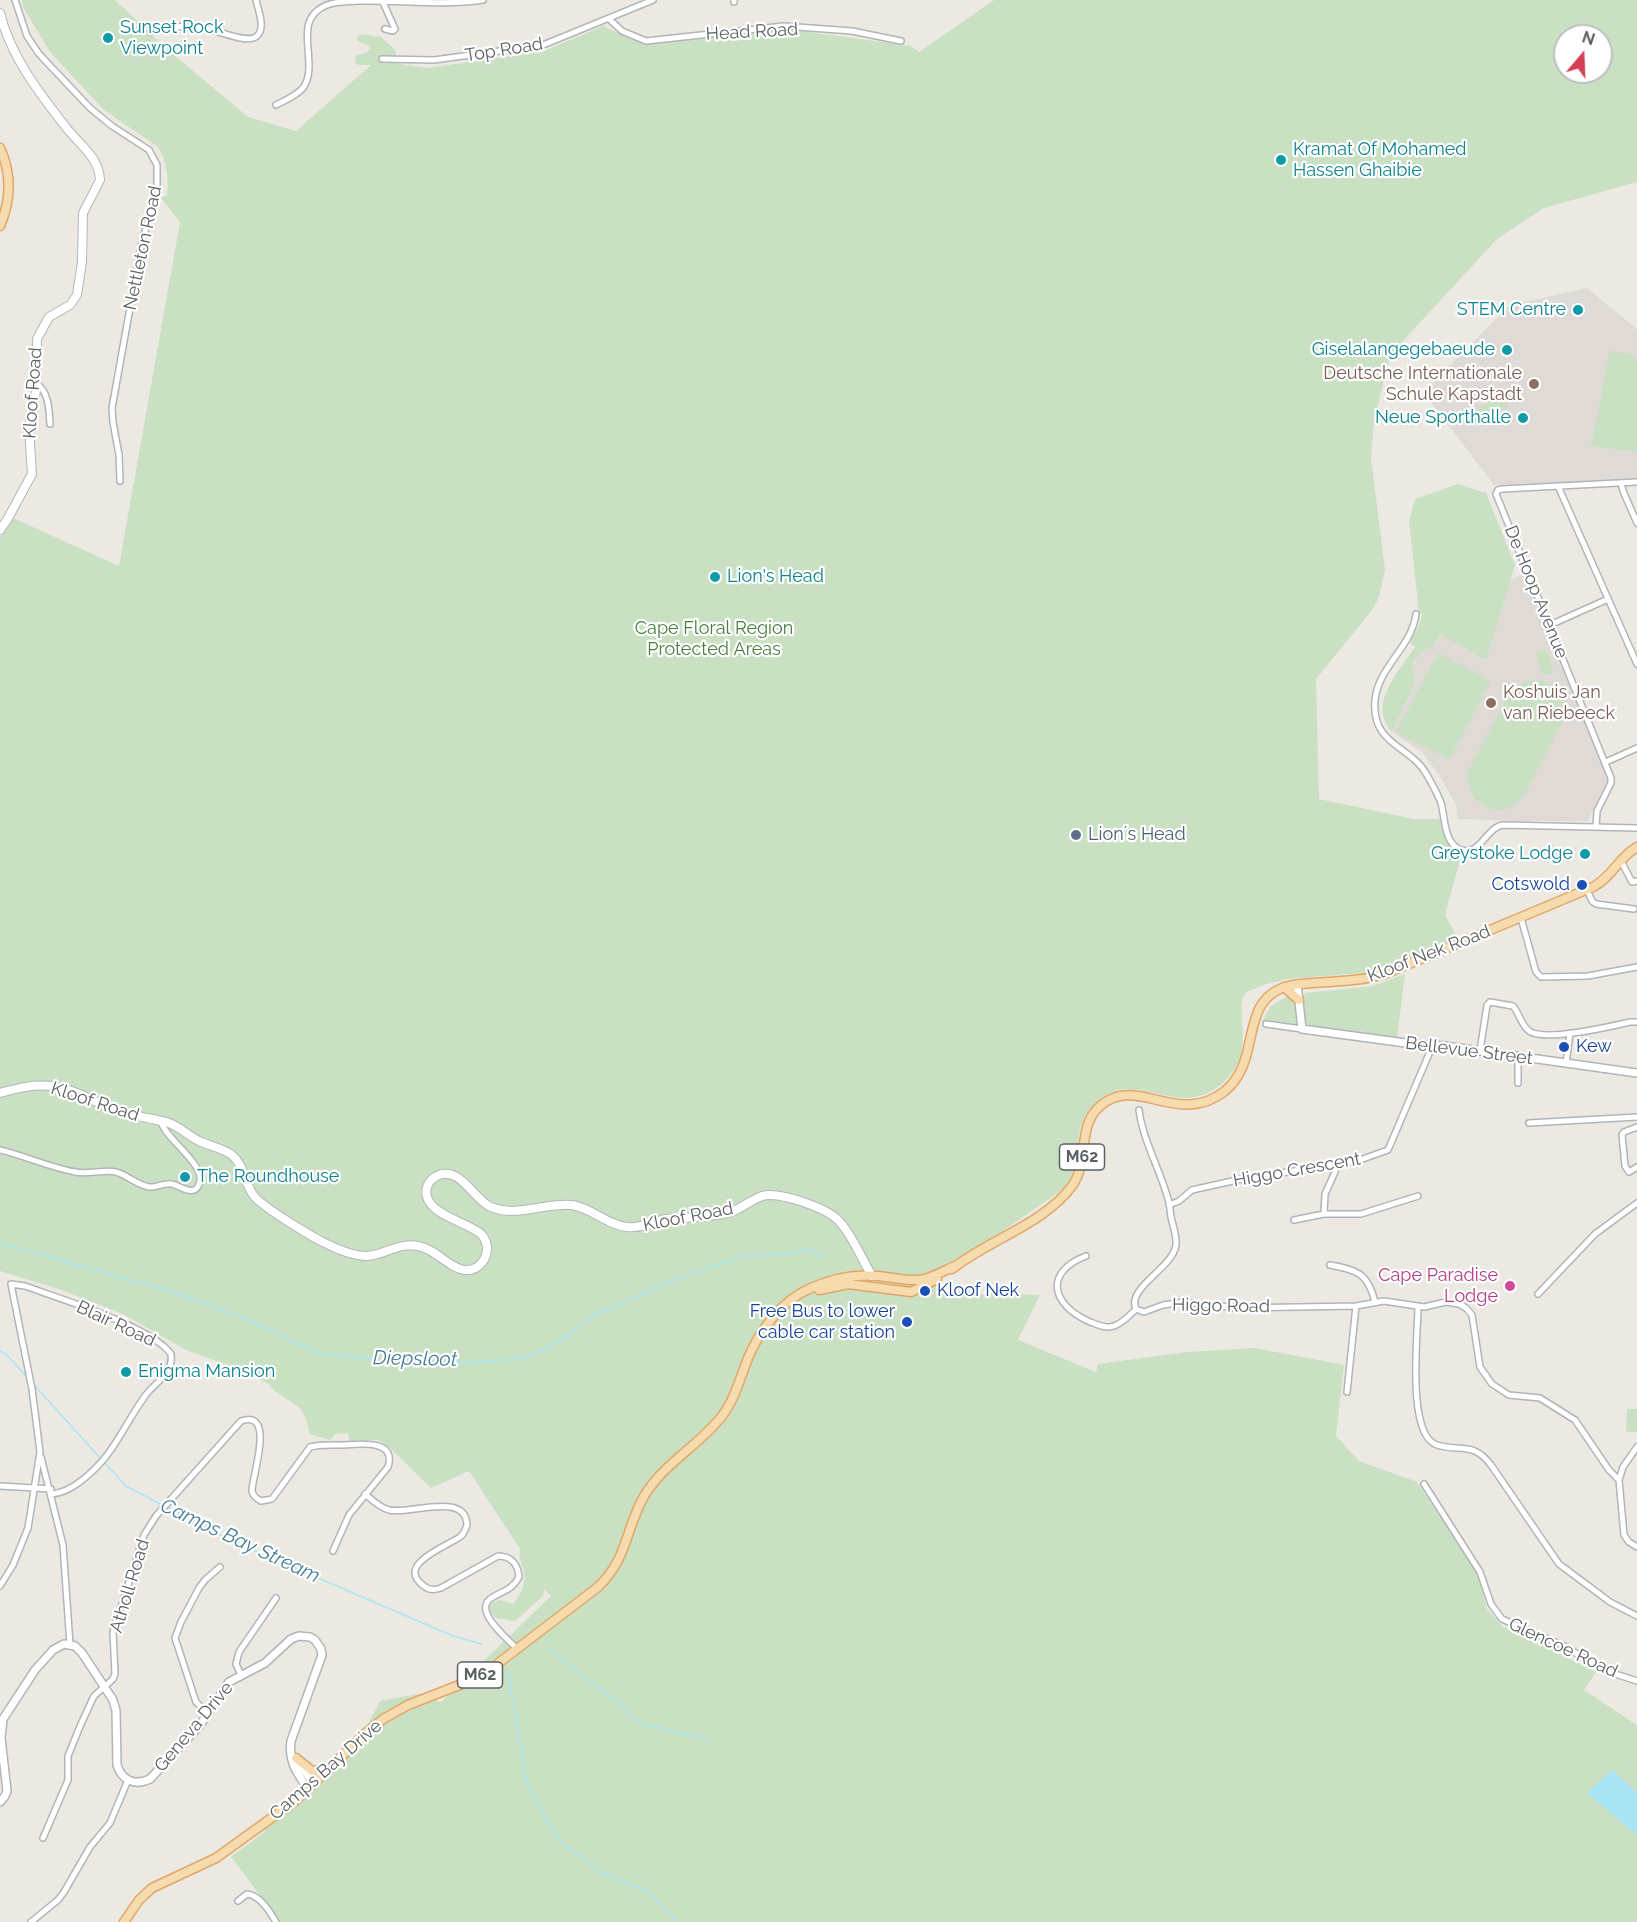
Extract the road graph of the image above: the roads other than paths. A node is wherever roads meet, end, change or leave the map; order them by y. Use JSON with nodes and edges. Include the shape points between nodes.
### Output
{"nodes":[{"id":1,"x":15,"y":0,"type":"edge"},
{"id":2,"x":256,"y":0,"type":"edge"},
{"id":3,"x":382,"y":0,"type":"edge"},
{"id":4,"x":483,"y":0,"type":"edge"},
{"id":5,"x":653,"y":0,"type":"edge"},
{"id":6,"x":0,"y":13,"type":"edge"},
{"id":7,"x":609,"y":19,"type":"junction"},
{"id":8,"x":385,"y":29,"type":"dead end"},
{"id":9,"x":150,"y":32,"type":"dead end"},
{"id":10,"x":901,"y":41,"type":"dead end"},
{"id":11,"x":382,"y":59,"type":"dead end"},
{"id":12,"x":276,"y":105,"type":"dead end"},
{"id":13,"x":0,"y":148,"type":"edge"},
{"id":14,"x":0,"y":226,"type":"edge"},
{"id":15,"x":36,"y":383,"type":"junction"},
{"id":16,"x":50,"y":424,"type":"dead end"},
{"id":17,"x":120,"y":481,"type":"dead end"},
{"id":18,"x":1637,"y":482,"type":"edge"},
{"id":19,"x":1621,"y":483,"type":"junction"},
{"id":20,"x":1558,"y":486,"type":"junction"},
{"id":21,"x":1637,"y":523,"type":"edge"},
{"id":22,"x":0,"y":530,"type":"edge"},
{"id":23,"x":1608,"y":599,"type":"junction"},
{"id":24,"x":1416,"y":614,"type":"dead end"},
{"id":25,"x":1550,"y":625,"type":"junction"},
{"id":26,"x":1637,"y":664,"type":"edge"},
{"id":27,"x":1637,"y":748,"type":"edge"},
{"id":28,"x":1606,"y":762,"type":"junction"},
{"id":29,"x":1596,"y":826,"type":"junction"},
{"id":30,"x":1637,"y":827,"type":"edge"},
{"id":31,"x":1637,"y":847,"type":"edge"},
{"id":32,"x":1621,"y":861,"type":"junction"},
{"id":33,"x":1637,"y":881,"type":"edge"},
{"id":34,"x":1587,"y":890,"type":"junction"},
{"id":35,"x":1634,"y":909,"type":"dead end"},
{"id":36,"x":1521,"y":918,"type":"junction"},
{"id":37,"x":1637,"y":967,"type":"edge"},
{"id":38,"x":1297,"y":984,"type":"junction"},
{"id":39,"x":1284,"y":987,"type":"junction"},
{"id":40,"x":1299,"y":1000,"type":"junction"},
{"id":41,"x":1637,"y":1022,"type":"edge"},
{"id":42,"x":1266,"y":1024,"type":"dead end"},
{"id":43,"x":1302,"y":1029,"type":"junction"},
{"id":44,"x":1570,"y":1033,"type":"junction"},
{"id":45,"x":1430,"y":1045,"type":"junction"},
{"id":46,"x":1480,"y":1051,"type":"junction"},
{"id":47,"x":1518,"y":1056,"type":"junction"},
{"id":48,"x":1566,"y":1064,"type":"junction"},
{"id":49,"x":1637,"y":1073,"type":"edge"},
{"id":50,"x":1518,"y":1083,"type":"dead end"},
{"id":51,"x":0,"y":1093,"type":"edge"},
{"id":52,"x":1139,"y":1110,"type":"dead end"},
{"id":53,"x":1637,"y":1117,"type":"edge"},
{"id":54,"x":161,"y":1121,"type":"junction"},
{"id":55,"x":1529,"y":1123,"type":"dead end"},
{"id":56,"x":1637,"y":1127,"type":"edge"},
{"id":57,"x":0,"y":1150,"type":"edge"},
{"id":58,"x":1336,"y":1165,"type":"junction"},
{"id":59,"x":1637,"y":1167,"type":"edge"},
{"id":60,"x":1418,"y":1196,"type":"dead end"},
{"id":61,"x":1637,"y":1203,"type":"edge"},
{"id":62,"x":1169,"y":1205,"type":"junction"},
{"id":63,"x":1324,"y":1215,"type":"junction"},
{"id":64,"x":1294,"y":1220,"type":"dead end"},
{"id":65,"x":1086,"y":1256,"type":"dead end"},
{"id":66,"x":957,"y":1265,"type":"junction"},
{"id":67,"x":1330,"y":1265,"type":"dead end"},
{"id":68,"x":872,"y":1276,"type":"junction"},
{"id":69,"x":890,"y":1278,"type":"junction"},
{"id":70,"x":902,"y":1279,"type":"junction"},
{"id":71,"x":887,"y":1289,"type":"junction"},
{"id":72,"x":906,"y":1292,"type":"junction"},
{"id":73,"x":1538,"y":1294,"type":"dead end"},
{"id":74,"x":1375,"y":1302,"type":"junction"},
{"id":75,"x":1356,"y":1306,"type":"junction"},
{"id":76,"x":1418,"y":1307,"type":"junction"},
{"id":77,"x":1136,"y":1309,"type":"junction"},
{"id":78,"x":771,"y":1321,"type":"junction"},
{"id":79,"x":1347,"y":1392,"type":"dead end"},
{"id":80,"x":1637,"y":1447,"type":"edge"},
{"id":81,"x":40,"y":1452,"type":"junction"},
{"id":82,"x":1618,"y":1480,"type":"junction"},
{"id":83,"x":1424,"y":1484,"type":"dead end"},
{"id":84,"x":0,"y":1486,"type":"edge"},
{"id":85,"x":35,"y":1488,"type":"junction"},
{"id":86,"x":51,"y":1492,"type":"junction"},
{"id":87,"x":365,"y":1494,"type":"junction"},
{"id":88,"x":1637,"y":1547,"type":"edge"},
{"id":89,"x":333,"y":1551,"type":"dead end"},
{"id":90,"x":220,"y":1567,"type":"dead end"},
{"id":91,"x":0,"y":1586,"type":"edge"},
{"id":92,"x":276,"y":1598,"type":"dead end"},
{"id":93,"x":1637,"y":1616,"type":"edge"},
{"id":94,"x":70,"y":1645,"type":"junction"},
{"id":95,"x":517,"y":1649,"type":"junction"},
{"id":96,"x":241,"y":1675,"type":"junction"},
{"id":97,"x":1637,"y":1681,"type":"edge"},
{"id":98,"x":105,"y":1686,"type":"junction"},
{"id":99,"x":208,"y":1714,"type":"junction"},
{"id":100,"x":294,"y":1733,"type":"junction"},
{"id":101,"x":1,"y":1737,"type":"edge"},
{"id":102,"x":296,"y":1758,"type":"junction"},
{"id":103,"x":330,"y":1769,"type":"junction"},
{"id":104,"x":128,"y":1780,"type":"junction"},
{"id":105,"x":311,"y":1786,"type":"junction"},
{"id":106,"x":0,"y":1802,"type":"edge"},
{"id":107,"x":43,"y":1838,"type":"dead end"},
{"id":108,"x":238,"y":1902,"type":"dead end"},
{"id":109,"x":31,"y":1922,"type":"edge"},
{"id":110,"x":124,"y":1922,"type":"edge"},
{"id":111,"x":276,"y":1922,"type":"edge"}],
"edges":[{"from":1,"to":17,"type":"street","name":"Nettleton Road","via":[[27,36],[39,54],[90,108],[149,150],[157,165],[157,194],[142,241],[112,408]]},
{"from":2,"to":9,"type":"street","via":[[261,27],[253,38],[201,29],[164,27]]},
{"from":3,"to":4,"type":"street"},
{"from":3,"to":8,"type":"street","via":[[395,29]]},
{"from":3,"to":12,"type":"street","via":[[334,3],[316,11],[307,31],[307,81],[296,95]]},
{"from":5,"to":7,"type":"street","name":"Top Road"},
{"from":6,"to":15,"type":"main road","name":"Kloof Road","via":[[22,65],[64,126],[94,159],[100,174],[98,186],[82,213],[77,295],[70,305],[49,317],[37,339]]},
{"from":7,"to":10,"type":"street","name":"Head Road","via":[[622,31],[646,41],[786,26],[852,31]]},
{"from":7,"to":11,"type":"street","name":"Top Road","via":[[535,47],[427,61]]},
{"from":13,"to":14,"type":"main road","via":[[7,162],[9,187]]},
{"from":15,"to":16,"type":"street","via":[[46,395]]},
{"from":15,"to":22,"type":"main road","name":"Kloof Road","via":[[29,428],[32,474]]},
{"from":18,"to":19,"type":"street"},
{"from":19,"to":20,"type":"street"},
{"from":19,"to":21,"type":"street"},
{"from":20,"to":23,"type":"street"},
{"from":20,"to":25,"type":"street","name":"De Hoop Avenue","via":[[1496,492]]},
{"from":23,"to":25,"type":"street"},
{"from":23,"to":26,"type":"street"},
{"from":24,"to":29,"type":"street","via":[[1413,630],[1377,688],[1375,714],[1386,738],[1428,775],[1454,846],[1465,851],[1476,848],[1500,825]]},
{"from":25,"to":28,"type":"street","name":"De Hoop Avenue"},
{"from":27,"to":28,"type":"street"},
{"from":28,"to":29,"type":"street","name":"De Hoop Avenue","via":[[1612,782],[1597,811]]},
{"from":29,"to":30,"type":"street"},
{"from":31,"to":32,"type":"main road","name":"Kloof Nek Road","number":"M62"},
{"from":32,"to":33,"type":"street","via":[[1632,882]]},
{"from":32,"to":34,"type":"main road","name":"Kloof Nek Road","number":"M62","via":[[1607,878]]},
{"from":34,"to":35,"type":"street","via":[[1596,904]]},
{"from":34,"to":36,"type":"main road","name":"Kloof Nek Road","number":"M62"},
{"from":36,"to":37,"type":"street","via":[[1536,972],[1541,977],[1588,976]]},
{"from":36,"to":38,"type":"main road","name":"Kloof Nek Road","number":"M62","via":[[1385,974],[1351,981]]},
{"from":38,"to":39,"type":"main road","name":"Kloof Nek Road","number":"M62"},
{"from":38,"to":40,"type":"street"},
{"from":39,"to":40,"type":"main road"},
{"from":39,"to":66,"type":"main road","name":"Kloof Nek Road","number":"M62","via":[[1269,995],[1258,1010],[1244,1065],[1225,1090],[1189,1105],[1127,1095],[1102,1104],[1088,1123],[1080,1168],[1068,1191],[1013,1232]]},
{"from":40,"to":43,"type":"street"},
{"from":41,"to":44,"type":"street"},
{"from":42,"to":43,"type":"street","name":"Bellevue Street"},
{"from":43,"to":45,"type":"street","name":"Bellevue Street"},
{"from":44,"to":46,"type":"street","via":[[1533,1033],[1513,1006],[1490,1002]]},
{"from":44,"to":48,"type":"street"},
{"from":45,"to":46,"type":"street","name":"Bellevue Street"},
{"from":45,"to":58,"type":"street","name":"Higgo Crescent","via":[[1390,1149],[1364,1160]]},
{"from":46,"to":47,"type":"street","name":"Bellevue Street"},
{"from":47,"to":48,"type":"street","name":"Bellevue Street"},
{"from":47,"to":50,"type":"street"},
{"from":48,"to":49,"type":"street","name":"Bellevue Street"},
{"from":51,"to":54,"type":"main road","name":"Kloof Road","via":[[27,1086],[54,1086],[115,1111]]},
{"from":52,"to":62,"type":"street","name":"Higgo Road"},
{"from":53,"to":55,"type":"street"},
{"from":54,"to":57,"type":"street","via":[[161,1126],[198,1169],[200,1183],[193,1190],[169,1183],[150,1187],[115,1172],[75,1172]]},
{"from":54,"to":68,"type":"main road","name":"Kloof Road","via":[[232,1155],[254,1196],[325,1244],[359,1255],[413,1245],[431,1250],[461,1269],[471,1270],[480,1265],[488,1251],[482,1236],[436,1210],[428,1199],[429,1182],[447,1173],[459,1178],[481,1202],[495,1209],[575,1206],[628,1227],[725,1213],[775,1194],[835,1217]]},
{"from":56,"to":59,"type":"street","via":[[1622,1135],[1626,1167],[1629,1172]]},
{"from":58,"to":62,"type":"street","name":"Higgo Crescent","via":[[1192,1190]]},
{"from":58,"to":63,"type":"street","via":[[1325,1194]]},
{"from":60,"to":63,"type":"street","via":[[1361,1214]]},
{"from":61,"to":73,"type":"street","via":[[1595,1234]]},
{"from":62,"to":77,"type":"street","name":"Higgo Road","via":[[1176,1247],[1168,1261],[1138,1291]]},
{"from":63,"to":64,"type":"street"},
{"from":65,"to":77,"type":"street","via":[[1064,1269],[1058,1278],[1058,1290],[1069,1311],[1107,1327],[1120,1324]]},
{"from":66,"to":70,"type":"main road","name":"Kloof Nek Road","number":"M62","via":[[925,1279]]},
{"from":66,"to":72,"type":"main road","name":"Kloof Nek Road","number":"M62"},
{"from":67,"to":74,"type":"street","via":[[1362,1275]]},
{"from":68,"to":69,"type":"main road","name":"Camps Bay Drive","number":"M62"},
{"from":68,"to":71,"type":"main road"},
{"from":68,"to":78,"type":"main road","name":"Camps Bay Drive","number":"M62","via":[[812,1287],[789,1301]]},
{"from":69,"to":70,"type":"main road","number":"M62"},
{"from":69,"to":71,"type":"main road"},
{"from":70,"to":72,"type":"main road","via":[[907,1285]]},
{"from":71,"to":72,"type":"main road","number":"M62"},
{"from":71,"to":78,"type":"main road","name":"Camps Bay Drive","number":"M62","via":[[848,1284],[822,1289],[800,1299]]},
{"from":74,"to":75,"type":"street","name":"Higgo Road"},
{"from":74,"to":76,"type":"street","name":"Higgo Road"},
{"from":75,"to":77,"type":"street","name":"Higgo Road","via":[[1237,1308],[1184,1302],[1144,1312]]},
{"from":75,"to":79,"type":"street"},
{"from":76,"to":82,"type":"street","name":"Higgo Road","via":[[1450,1302],[1466,1308],[1472,1315],[1480,1367],[1492,1384],[1509,1395],[1540,1398],[1575,1420]]},
{"from":76,"to":93,"type":"street","via":[[1417,1407],[1428,1439],[1439,1446],[1465,1447],[1482,1455],[1559,1564],[1610,1602]]},
{"from":78,"to":95,"type":"main road","name":"Camps Bay Drive","number":"M62","via":[[754,1345],[724,1413],[650,1487],[612,1572],[590,1594]]},
{"from":80,"to":82,"type":"street"},
{"from":81,"to":85,"type":"street"},
{"from":81,"to":86,"type":"street"},
{"from":81,"to":86,"type":"street","name":"Blair Road","via":[[11,1284],[108,1316],[158,1342],[171,1354],[168,1372],[147,1393],[106,1458],[65,1491]]},
{"from":82,"to":88,"type":"street","via":[[1624,1534]]},
{"from":83,"to":97,"type":"street","name":"Glencoe Road","via":[[1480,1572],[1491,1604],[1502,1619],[1564,1646],[1606,1671]]},
{"from":84,"to":85,"type":"street"},
{"from":85,"to":86,"type":"street"},
{"from":85,"to":91,"type":"street","via":[[24,1541]]},
{"from":86,"to":94,"type":"street","via":[[63,1545]]},
{"from":87,"to":89,"type":"street","name":"Atholl Road","via":[[345,1522]]},
{"from":87,"to":95,"type":"street","via":[[389,1510],[447,1507],[464,1514],[467,1526],[461,1536],[417,1564],[416,1575],[426,1588],[441,1588],[498,1556],[515,1563],[519,1576],[514,1586],[492,1597],[485,1607],[488,1617]]},
{"from":87,"to":98,"type":"street","name":"Atholl Road","via":[[389,1464],[386,1450],[375,1444],[316,1445],[305,1451],[272,1498],[258,1500],[252,1489],[259,1460],[259,1431],[247,1419],[238,1424],[156,1516],[144,1535],[114,1632],[115,1674]]},
{"from":90,"to":99,"type":"street","via":[[205,1580],[175,1638],[196,1702]]},
{"from":92,"to":96,"type":"street","via":[[239,1652],[236,1664]]},
{"from":94,"to":98,"type":"street","via":[[82,1653]]},
{"from":94,"to":101,"type":"street","via":[[53,1650],[35,1670],[3,1719]]},
{"from":95,"to":103,"type":"main road","name":"Camps Bay Drive","number":"M62","via":[[479,1676],[391,1714]]},
{"from":96,"to":99,"type":"street","name":"Geneva Drive","via":[[227,1684]]},
{"from":96,"to":100,"type":"street","name":"Geneva Drive","via":[[265,1663],[295,1637],[304,1635],[315,1640],[321,1649],[321,1659]]},
{"from":98,"to":104,"type":"street","via":[[115,1705],[117,1765]]},
{"from":98,"to":107,"type":"street","name":"Atholl Road","via":[[92,1700],[70,1750],[68,1780]]},
{"from":99,"to":104,"type":"street","name":"Geneva Drive","via":[[150,1779]]},
{"from":100,"to":102,"type":"street","name":"Geneva Drive"},
{"from":100,"to":105,"type":"street","name":"Geneva Drive","via":[[291,1760],[296,1772]]},
{"from":101,"to":106,"type":"street","via":[[7,1785],[6,1796]]},
{"from":102,"to":103,"type":"main road","via":[[312,1772]]},
{"from":102,"to":105,"type":"street"},
{"from":103,"to":105,"type":"main road","name":"Camps Bay Drive","number":"M62"},
{"from":104,"to":109,"type":"street","via":[[110,1823],[90,1847],[63,1893]]},
{"from":105,"to":110,"type":"main road","name":"Camps Bay Drive","number":"M62","via":[[295,1802],[216,1858],[152,1888]]},
{"from":108,"to":111,"type":"street","via":[[250,1894]]}]}
